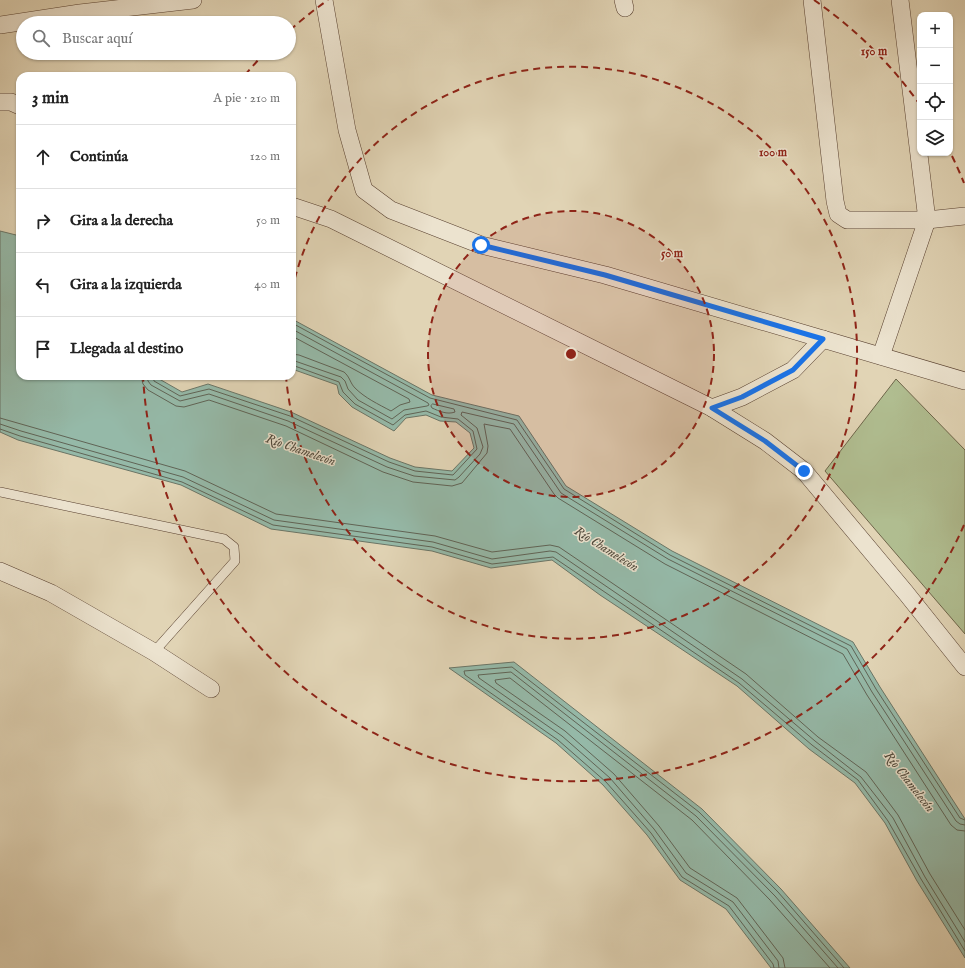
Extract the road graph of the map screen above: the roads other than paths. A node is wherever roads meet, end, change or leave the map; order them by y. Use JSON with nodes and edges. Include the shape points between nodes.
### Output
{"nodes":[{"id":1,"x":193,"y":0,"type":"edge"},
{"id":2,"x":324,"y":0,"type":"edge"},
{"id":3,"x":812,"y":0,"type":"edge"},
{"id":4,"x":900,"y":0,"type":"edge"},
{"id":5,"x":78,"y":6,"type":"edge"},
{"id":6,"x":37,"y":16,"type":"edge"},
{"id":7,"x":16,"y":21,"type":"edge"},
{"id":8,"x":0,"y":25,"type":"edge"},
{"id":9,"x":0,"y":102,"type":"edge"},
{"id":10,"x":16,"y":104,"type":"edge"},
{"id":11,"x":296,"y":207,"type":"edge"},
{"id":12,"x":965,"y":216,"type":"edge"},
{"id":13,"x":927,"y":220,"type":"junction"},
{"id":14,"x":823,"y":339,"type":"junction"},
{"id":15,"x":881,"y":356,"type":"junction"},
{"id":16,"x":965,"y":381,"type":"edge"},
{"id":17,"x":712,"y":408,"type":"junction"},
{"id":18,"x":0,"y":492,"type":"edge"},
{"id":19,"x":0,"y":572,"type":"edge"},
{"id":20,"x":154,"y":652,"type":"junction"},
{"id":21,"x":965,"y":667,"type":"edge"},
{"id":22,"x":211,"y":690,"type":"dead end"}],
"edges":[{"from":1,"to":5,"type":"street"},
{"from":2,"to":14,"type":"street","via":[[347,130],[364,190],[391,210],[481,245],[605,275]]},
{"from":3,"to":13,"type":"street","via":[[834,201],[838,214],[847,220]]},
{"from":4,"to":13,"type":"street"},
{"from":5,"to":6,"type":"street"},
{"from":7,"to":8,"type":"street"},
{"from":9,"to":10,"type":"street"},
{"from":11,"to":17,"type":"street","via":[[331,219]]},
{"from":12,"to":13,"type":"street"},
{"from":13,"to":15,"type":"street"},
{"from":14,"to":15,"type":"street"},
{"from":14,"to":17,"type":"street","via":[[793,370],[742,397]]},
{"from":15,"to":16,"type":"street"},
{"from":17,"to":21,"type":"street","via":[[765,441],[804,471]]},
{"from":18,"to":20,"type":"lane","via":[[224,539],[234,547],[235,561]]},
{"from":19,"to":20,"type":"street","via":[[51,593]]},
{"from":20,"to":22,"type":"street"}]}
